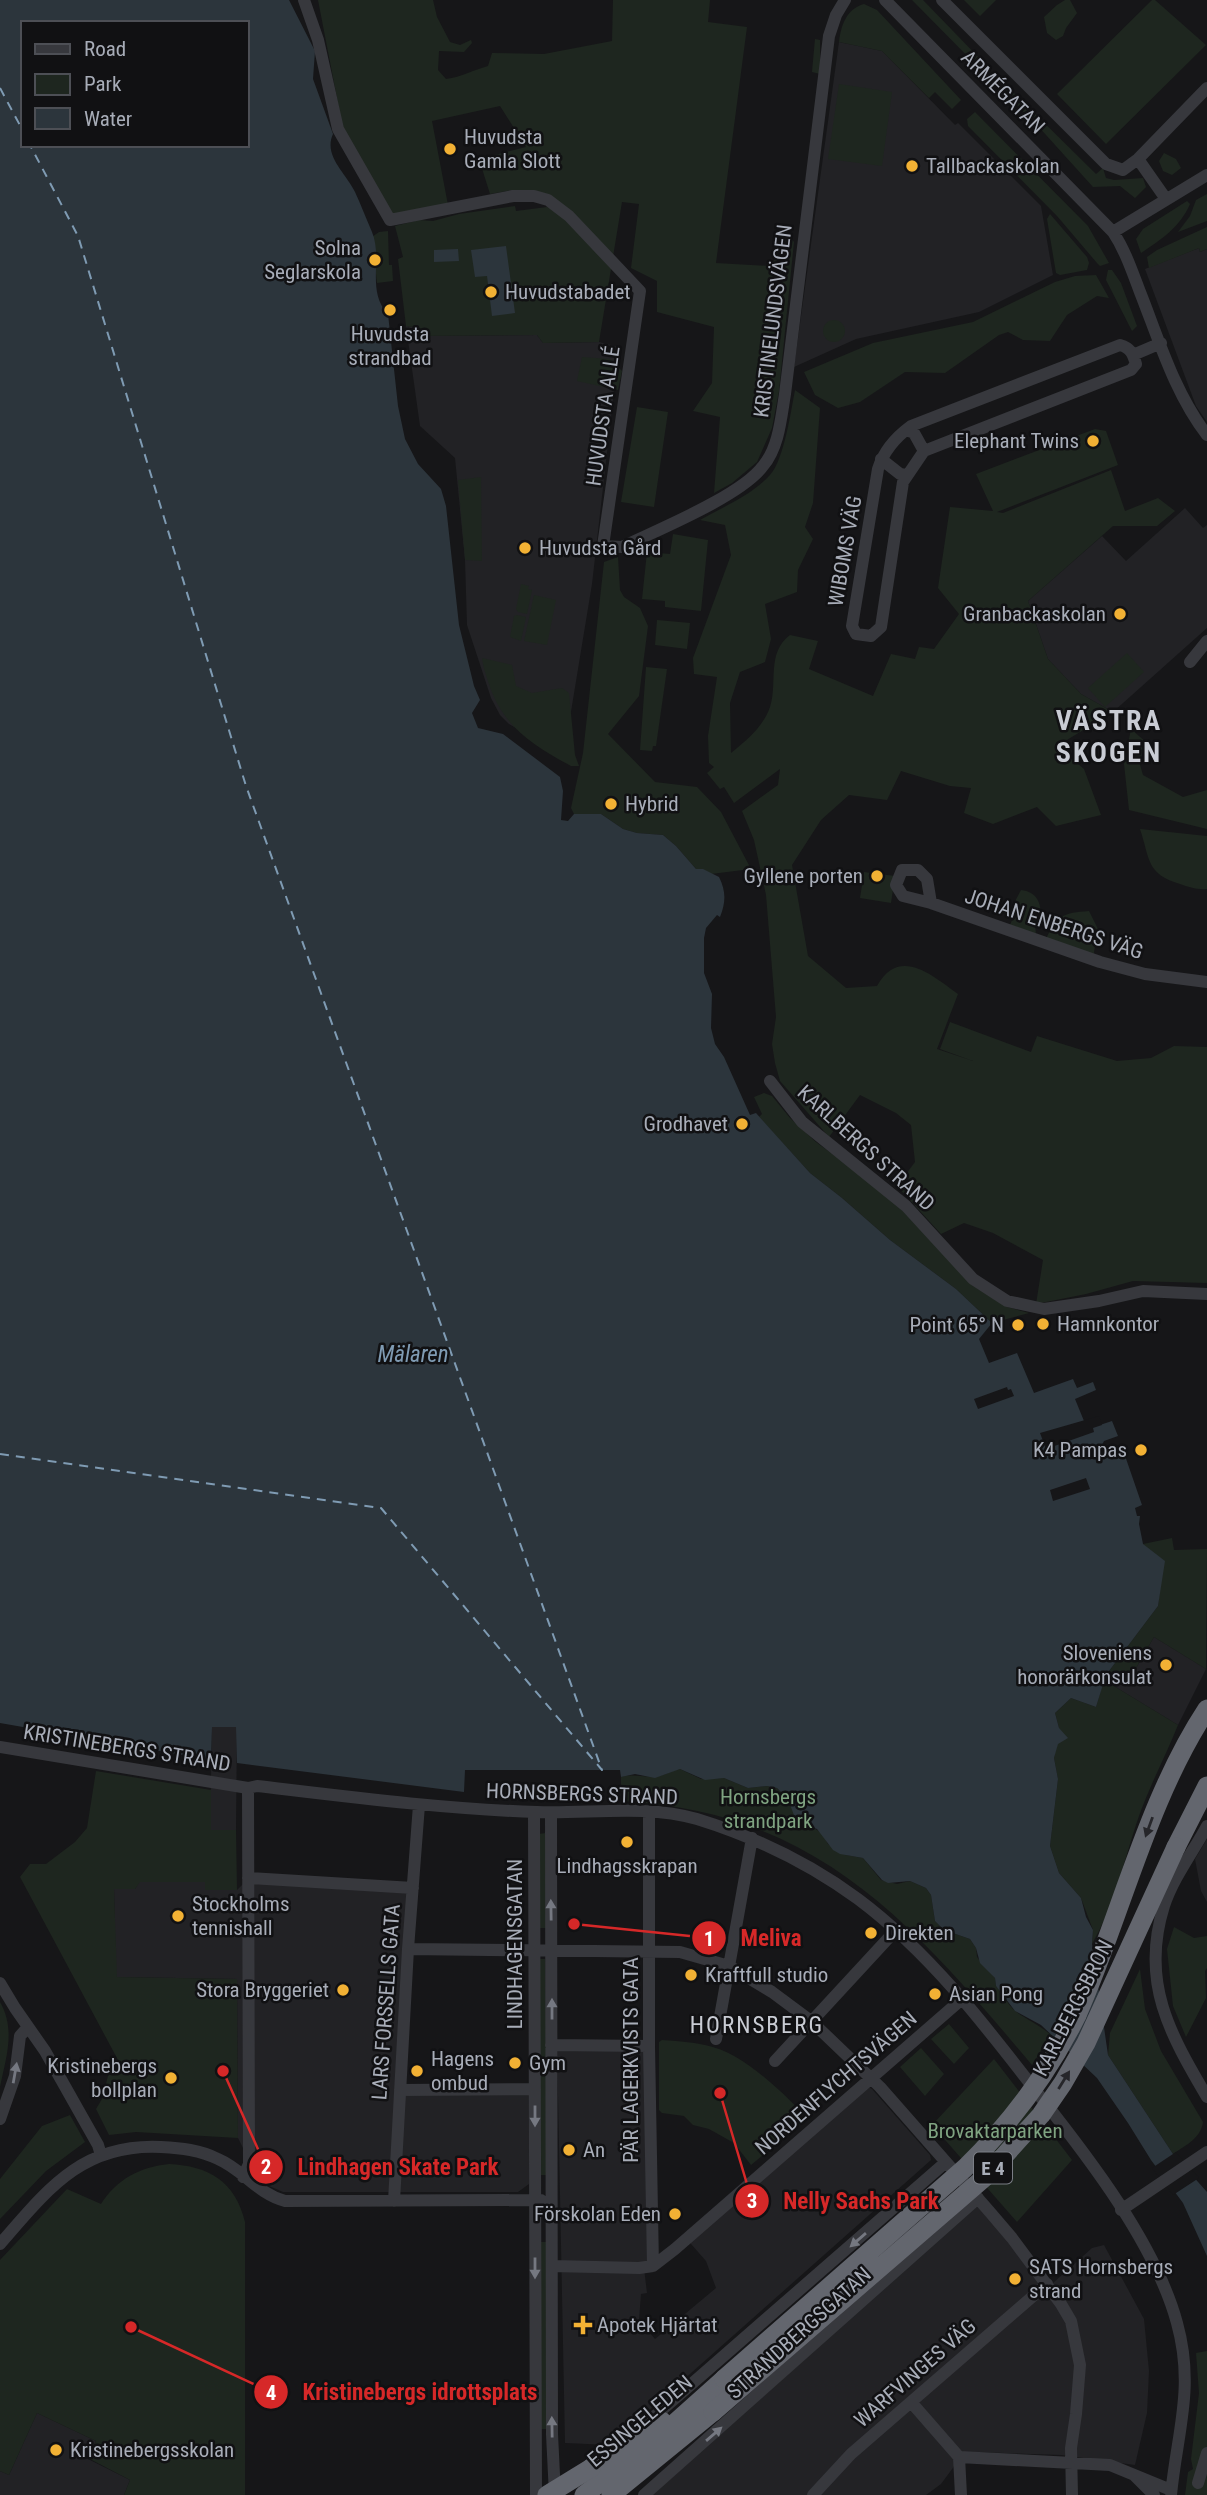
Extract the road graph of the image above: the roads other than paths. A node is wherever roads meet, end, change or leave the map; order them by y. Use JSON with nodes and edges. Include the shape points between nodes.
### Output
{"nodes":[{"id":1,"x":304,"y":0,"type":"edge"},
{"id":2,"x":845,"y":0,"type":"edge"},
{"id":3,"x":885,"y":0,"type":"edge"},
{"id":4,"x":942,"y":0,"type":"edge"},
{"id":5,"x":1207,"y":88,"type":"edge"},
{"id":6,"x":1138,"y":159,"type":"junction"},
{"id":7,"x":1207,"y":175,"type":"edge"},
{"id":8,"x":1166,"y":200,"type":"junction"},
{"id":9,"x":1113,"y":232,"type":"junction"},
{"id":10,"x":1161,"y":343,"type":"junction"},
{"id":11,"x":1133,"y":355,"type":"junction"},
{"id":12,"x":906,"y":430,"type":"junction"},
{"id":13,"x":1207,"y":435,"type":"edge"},
{"id":14,"x":924,"y":452,"type":"junction"},
{"id":15,"x":881,"y":459,"type":"junction"},
{"id":16,"x":906,"y":475,"type":"junction"},
{"id":17,"x":603,"y":546,"type":"joint"},
{"id":18,"x":1207,"y":641,"type":"edge"},
{"id":19,"x":1190,"y":662,"type":"dead end"},
{"id":20,"x":931,"y":903,"type":"dead end"},
{"id":21,"x":1207,"y":982,"type":"edge"},
{"id":22,"x":770,"y":1082,"type":"dead end"},
{"id":23,"x":1207,"y":1294,"type":"edge"},
{"id":24,"x":1207,"y":1692,"type":"edge"},
{"id":25,"x":1207,"y":1709,"type":"edge"},
{"id":26,"x":0,"y":1747,"type":"edge"},
{"id":27,"x":1177,"y":1765,"type":"junction"},
{"id":28,"x":1207,"y":1786,"type":"edge"},
{"id":29,"x":248,"y":1788,"type":"junction"},
{"id":30,"x":419,"y":1805,"type":"junction"},
{"id":31,"x":534,"y":1812,"type":"junction"},
{"id":32,"x":649,"y":1812,"type":"junction"},
{"id":33,"x":551,"y":1813,"type":"junction"},
{"id":34,"x":1207,"y":1826,"type":"edge"},
{"id":35,"x":752,"y":1838,"type":"junction"},
{"id":36,"x":248,"y":1878,"type":"junction"},
{"id":37,"x":413,"y":1888,"type":"junction"},
{"id":38,"x":895,"y":1931,"type":"junction"},
{"id":39,"x":408,"y":1949,"type":"junction"},
{"id":40,"x":534,"y":1950,"type":"junction"},
{"id":41,"x":552,"y":1950,"type":"junction"},
{"id":42,"x":649,"y":1950,"type":"junction"},
{"id":43,"x":729,"y":1966,"type":"junction"},
{"id":44,"x":0,"y":1983,"type":"edge"},
{"id":45,"x":962,"y":1999,"type":"junction"},
{"id":46,"x":811,"y":2021,"type":"junction"},
{"id":47,"x":28,"y":2027,"type":"junction"},
{"id":48,"x":716,"y":2039,"type":"dead end"},
{"id":49,"x":551,"y":2045,"type":"junction"},
{"id":50,"x":649,"y":2046,"type":"junction"},
{"id":51,"x":775,"y":2061,"type":"dead end"},
{"id":52,"x":870,"y":2078,"type":"junction"},
{"id":53,"x":535,"y":2089,"type":"junction"},
{"id":54,"x":400,"y":2090,"type":"junction"},
{"id":55,"x":1207,"y":2097,"type":"edge"},
{"id":56,"x":0,"y":2119,"type":"edge"},
{"id":57,"x":1207,"y":2152,"type":"edge"},
{"id":58,"x":101,"y":2155,"type":"junction"},
{"id":59,"x":946,"y":2162,"type":"junction"},
{"id":60,"x":243,"y":2177,"type":"junction"},
{"id":61,"x":551,"y":2199,"type":"junction"},
{"id":62,"x":978,"y":2199,"type":"junction"},
{"id":63,"x":534,"y":2200,"type":"junction"},
{"id":64,"x":394,"y":2201,"type":"junction"},
{"id":65,"x":1121,"y":2210,"type":"junction"},
{"id":66,"x":0,"y":2244,"type":"edge"},
{"id":67,"x":552,"y":2266,"type":"junction"},
{"id":68,"x":653,"y":2266,"type":"junction"},
{"id":69,"x":1046,"y":2284,"type":"junction"},
{"id":70,"x":724,"y":2379,"type":"junction"},
{"id":71,"x":911,"y":2402,"type":"junction"},
{"id":72,"x":713,"y":2413,"type":"junction"},
{"id":73,"x":1207,"y":2453,"type":"edge"},
{"id":74,"x":958,"y":2457,"type":"junction"},
{"id":75,"x":1070,"y":2463,"type":"junction"},
{"id":76,"x":554,"y":2474,"type":"junction"},
{"id":77,"x":1134,"y":2475,"type":"junction"},
{"id":78,"x":535,"y":2476,"type":"junction"},
{"id":79,"x":1198,"y":2483,"type":"dead end"},
{"id":80,"x":1171,"y":2492,"type":"edge"},
{"id":81,"x":536,"y":2495,"type":"edge"},
{"id":82,"x":547,"y":2495,"type":"edge"},
{"id":83,"x":555,"y":2495,"type":"edge"},
{"id":84,"x":584,"y":2495,"type":"edge"},
{"id":85,"x":611,"y":2495,"type":"edge"},
{"id":86,"x":632,"y":2495,"type":"edge"},
{"id":87,"x":644,"y":2495,"type":"edge"},
{"id":88,"x":813,"y":2495,"type":"edge"},
{"id":89,"x":961,"y":2495,"type":"edge"},
{"id":90,"x":1072,"y":2495,"type":"edge"},
{"id":91,"x":1154,"y":2495,"type":"edge"}],
"edges":[{"from":1,"to":17,"type":"street","name":"HUVUDSTA ALLÉ","via":[[338,129],[390,220],[513,196],[548,200],[569,216],[640,292]]},
{"from":2,"to":17,"type":"street","name":"KRISTINELUNDSVÄGEN","via":[[829,36],[782,419],[771,454],[757,473],[734,490],[622,547]]},
{"from":3,"to":9,"type":"street","name":"ARMÉGATAN"},
{"from":4,"to":6,"type":"street","via":[[1106,164],[1123,170]]},
{"from":5,"to":6,"type":"street"},
{"from":6,"to":8,"type":"street"},
{"from":7,"to":8,"type":"street"},
{"from":8,"to":9,"type":"street"},
{"from":9,"to":10,"type":"street","name":"ARMÉGATAN"},
{"from":10,"to":11,"type":"street"},
{"from":10,"to":13,"type":"street","name":"ARMÉGATAN","via":[[1196,421]]},
{"from":11,"to":12,"type":"street","name":"WIBOMS VÄG","via":[[1120,345]]},
{"from":11,"to":14,"type":"street","via":[[1136,364],[1131,370]]},
{"from":12,"to":14,"type":"street","via":[[914,433]]},
{"from":12,"to":15,"type":"street","name":"WIBOMS VÄG"},
{"from":14,"to":16,"type":"street","name":"WIBOMS VÄG"},
{"from":15,"to":16,"type":"street"},
{"from":15,"to":16,"type":"street","name":"WIBOMS VÄG","via":[[852,626],[856,634],[871,636],[881,627]]},
{"from":18,"to":19,"type":"street"},
{"from":20,"to":21,"type":"street","name":"JOHAN ENBERGS VÄG","via":[[1100,962],[1145,974]]},
{"from":22,"to":23,"type":"street","name":"KARLBERGS STRAND","via":[[802,1122],[906,1206],[973,1279],[1007,1301],[1045,1309],[1143,1291]]},
{"from":24,"to":27,"type":"highway"},
{"from":25,"to":27,"type":"highway","number":"E 4"},
{"from":26,"to":29,"type":"street","name":"KRISTINEBERGS STRAND"},
{"from":27,"to":70,"type":"highway","name":"KARLBERGSBRON","number":"E 4","one_way":true,"bridge":true,"via":[[1152,1817],[1082,2004],[1023,2104],[965,2168]]},
{"from":72,"to":28,"type":"highway","name":"KARLBERGSBRON","number":"E 4","one_way":true,"bridge":true,"via":[[985,2177],[1041,2115],[1092,2031]]},
{"from":29,"to":30,"type":"street","name":"HORNSBERGS STRAND"},
{"from":29,"to":36,"type":"street"},
{"from":30,"to":31,"type":"street","name":"HORNSBERGS STRAND"},
{"from":30,"to":37,"type":"street","name":"LARS FORSSELLS GATA"},
{"from":31,"to":33,"type":"street","name":"HORNSBERGS STRAND"},
{"from":31,"to":40,"type":"street","name":"LINDHAGENSGATAN"},
{"from":32,"to":33,"type":"street","name":"HORNSBERGS STRAND"},
{"from":32,"to":35,"type":"street","name":"HORNSBERGS STRAND","via":[[693,1818]]},
{"from":32,"to":42,"type":"street","name":"PÄR LAGERKVISTS GATA"},
{"from":41,"to":33,"type":"street","name":"LINDHAGENSGATAN","one_way":true},
{"from":34,"to":55,"type":"street","via":[[1164,1905],[1155,1957],[1168,2028]]},
{"from":35,"to":38,"type":"street","name":"HORNSBERGS STRAND","via":[[829,1880]]},
{"from":35,"to":43,"type":"street"},
{"from":36,"to":37,"type":"street"},
{"from":36,"to":60,"type":"street","via":[[249,2164]]},
{"from":37,"to":39,"type":"street","name":"LARS FORSSELLS GATA"},
{"from":38,"to":45,"type":"street","name":"HORNSBERGS STRAND"},
{"from":38,"to":46,"type":"street"},
{"from":39,"to":40,"type":"street"},
{"from":39,"to":54,"type":"street","name":"LARS FORSSELLS GATA"},
{"from":40,"to":41,"type":"street"},
{"from":40,"to":53,"type":"street","name":"LINDHAGENSGATAN"},
{"from":41,"to":42,"type":"street"},
{"from":49,"to":41,"type":"street","name":"LINDHAGENSGATAN","one_way":true},
{"from":42,"to":43,"type":"street","via":[[680,1952]]},
{"from":42,"to":50,"type":"street","name":"PÄR LAGERKVISTS GATA"},
{"from":43,"to":46,"type":"street"},
{"from":43,"to":48,"type":"street"},
{"from":44,"to":47,"type":"street"},
{"from":45,"to":52,"type":"street","name":"NORDENFLYCHTSVÄGEN"},
{"from":45,"to":65,"type":"street","name":"HORNSBERGS STRAND","via":[[1073,2138]]},
{"from":46,"to":51,"type":"street"},
{"from":46,"to":52,"type":"street"},
{"from":56,"to":47,"type":"street","one_way":true,"via":[[15,2076],[20,2036]]},
{"from":47,"to":58,"type":"street"},
{"from":49,"to":50,"type":"street"},
{"from":49,"to":61,"type":"street","name":"LINDHAGENSGATAN"},
{"from":50,"to":68,"type":"street","name":"PÄR LAGERKVISTS GATA"},
{"from":52,"to":59,"type":"street"},
{"from":52,"to":68,"type":"street","name":"NORDENFLYCHTSVÄGEN"},
{"from":53,"to":54,"type":"street"},
{"from":53,"to":63,"type":"street","name":"LINDHAGENSGATAN","one_way":true},
{"from":54,"to":64,"type":"street","name":"LARS FORSSELLS GATA"},
{"from":57,"to":65,"type":"street"},
{"from":58,"to":60,"type":"street","via":[[132,2148],[178,2148],[222,2160]]},
{"from":58,"to":66,"type":"street","via":[[55,2183]]},
{"from":59,"to":62,"type":"street"},
{"from":59,"to":76,"type":"street","name":"STRANDBERGSGATAN","one_way":true,"via":[[614,2451],[592,2467]]},
{"from":60,"to":64,"type":"street","via":[[270,2197],[285,2201]]},
{"from":61,"to":63,"type":"street"},
{"from":61,"to":67,"type":"street","name":"LINDHAGENSGATAN"},
{"from":62,"to":69,"type":"street"},
{"from":87,"to":62,"type":"street","name":"STRANDBERGSGATAN","one_way":true},
{"from":63,"to":64,"type":"street"},
{"from":63,"to":78,"type":"street","name":"LINDHAGENSGATAN","one_way":true},
{"from":65,"to":80,"type":"street","name":"HORNSBERGS STRAND","via":[[1157,2269],[1183,2351],[1185,2407]]},
{"from":67,"to":68,"type":"street"},
{"from":76,"to":67,"type":"street","name":"LINDHAGENSGATAN","one_way":true},
{"from":69,"to":71,"type":"street","name":"WARFVINGES VÄG"},
{"from":69,"to":75,"type":"street","via":[[1071,2321],[1079,2352]]},
{"from":70,"to":82,"type":"highway","bridge":true},
{"from":70,"to":84,"type":"highway","name":"ESSINGELEDEN","number":"E 4"},
{"from":71,"to":74,"type":"street"},
{"from":71,"to":88,"type":"street","name":"WARFVINGES VÄG","via":[[838,2466]]},
{"from":72,"to":85,"type":"highway","name":"ESSINGELEDEN","number":"E 4"},
{"from":72,"to":86,"type":"highway"},
{"from":73,"to":79,"type":"street"},
{"from":74,"to":75,"type":"street"},
{"from":74,"to":89,"type":"street"},
{"from":75,"to":77,"type":"street","via":[[1110,2465]]},
{"from":75,"to":90,"type":"street"},
{"from":76,"to":78,"type":"street","name":"STRANDBERGSGATAN"},
{"from":76,"to":83,"type":"street","name":"LINDHAGENSGATAN"},
{"from":77,"to":80,"type":"street"},
{"from":77,"to":91,"type":"street"},
{"from":78,"to":81,"type":"street","name":"LINDHAGENSGATAN"}]}
